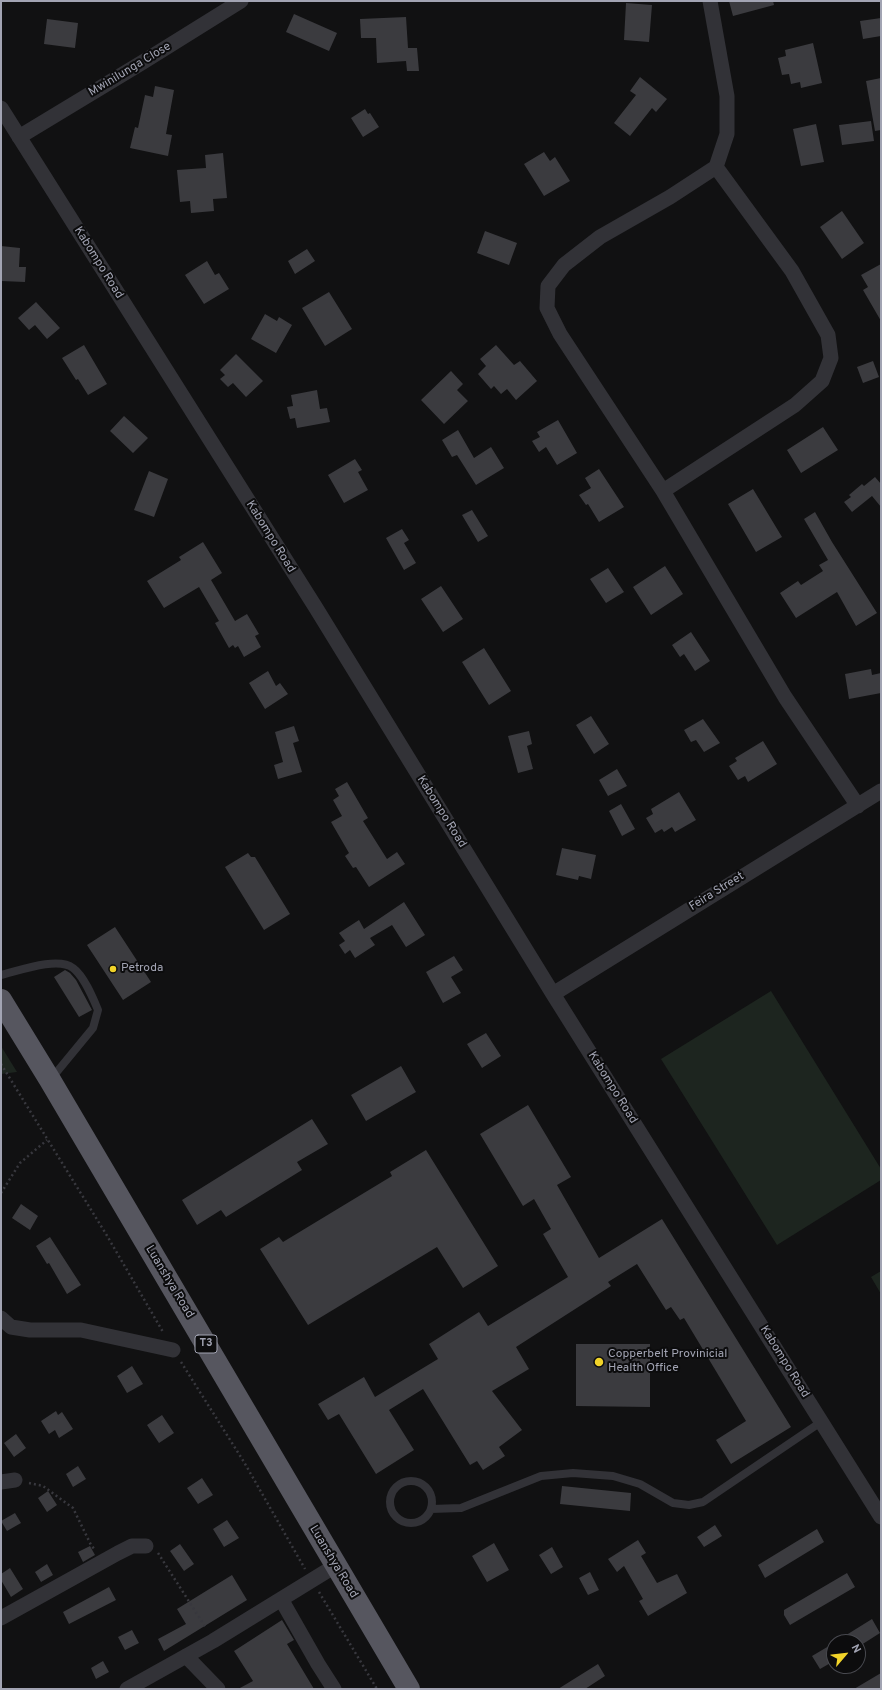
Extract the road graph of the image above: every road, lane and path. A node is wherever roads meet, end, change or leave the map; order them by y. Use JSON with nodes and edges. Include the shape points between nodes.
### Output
{"nodes":[{"id":1,"x":241,"y":1,"type":"edge"},
{"id":2,"x":710,"y":1,"type":"edge"},
{"id":3,"x":1,"y":108,"type":"edge"},
{"id":4,"x":19,"y":137,"type":"junction"},
{"id":5,"x":716,"y":168,"type":"junction"},
{"id":6,"x":664,"y":491,"type":"junction"},
{"id":7,"x":881,"y":791,"type":"edge"},
{"id":8,"x":858,"y":806,"type":"junction"},
{"id":9,"x":1,"y":975,"type":"edge"},
{"id":10,"x":553,"y":994,"type":"junction"},
{"id":11,"x":1,"y":1000,"type":"edge"},
{"id":12,"x":1,"y":1064,"type":"edge"},
{"id":13,"x":50,"y":1080,"type":"junction"},
{"id":14,"x":47,"y":1140,"type":"junction"},
{"id":15,"x":1,"y":1193,"type":"edge"},
{"id":16,"x":4,"y":1325,"type":"edge"},
{"id":17,"x":173,"y":1350,"type":"junction"},
{"id":18,"x":822,"y":1422,"type":"junction"},
{"id":19,"x":8,"y":1481,"type":"edge"},
{"id":20,"x":431,"y":1509,"type":"junction"},
{"id":21,"x":881,"y":1517,"type":"edge"},
{"id":22,"x":146,"y":1546,"type":"joint"},
{"id":23,"x":104,"y":1560,"type":"junction"},
{"id":24,"x":335,"y":1566,"type":"junction"},
{"id":25,"x":311,"y":1580,"type":"junction"},
{"id":26,"x":281,"y":1599,"type":"junction"},
{"id":27,"x":1,"y":1618,"type":"edge"},
{"id":28,"x":213,"y":1641,"type":"junction"},
{"id":29,"x":186,"y":1656,"type":"junction"},
{"id":30,"x":127,"y":1689,"type":"edge"},
{"id":31,"x":218,"y":1689,"type":"edge"},
{"id":32,"x":334,"y":1689,"type":"edge"},
{"id":33,"x":377,"y":1689,"type":"edge"},
{"id":34,"x":409,"y":1689,"type":"edge"}],
"edges":[{"from":1,"to":4,"type":"street","name":"Mwinilunga Close"},
{"from":2,"to":5,"type":"street","via":[[727,96],[728,134]]},
{"from":3,"to":4,"type":"street","name":"Kabompo Road"},
{"from":4,"to":10,"type":"street","name":"Kabompo Road","via":[[324,621]]},
{"from":5,"to":6,"type":"street","via":[[792,271],[828,335],[831,358],[822,381],[795,405]]},
{"from":5,"to":6,"type":"street","via":[[600,237],[564,266],[548,286],[547,308],[560,334]]},
{"from":6,"to":8,"type":"street","via":[[785,697]]},
{"from":7,"to":8,"type":"street","name":"Feira Street"},
{"from":8,"to":10,"type":"street","name":"Feira Street"},
{"from":9,"to":13,"type":"lane","via":[[57,963],[73,967],[89,988],[98,1010],[93,1028]]},
{"from":10,"to":18,"type":"street","name":"Kabompo Road"},
{"from":11,"to":13,"type":"highway","name":"Luanshya Road","number":"T3"},
{"from":12,"to":14,"type":"path"},
{"from":13,"to":24,"type":"highway","name":"Luanshya Road","number":"T3"},
{"from":14,"to":15,"type":"path","via":[[20,1163]]},
{"from":14,"to":17,"type":"path","via":[[106,1234]]},
{"from":16,"to":17,"type":"street","via":[[30,1330],[80,1330]]},
{"from":17,"to":25,"type":"path","via":[[244,1462]]},
{"from":18,"to":20,"type":"lane","via":[[703,1502],[690,1505],[673,1503],[640,1484],[613,1476],[573,1473],[541,1476],[461,1508]]},
{"from":18,"to":21,"type":"street","name":"Kabompo Road"},
{"from":19,"to":23,"type":"path","via":[[43,1486],[73,1508],[91,1544]]},
{"from":20,"to":20,"type":"lane","via":[[422,1520],[408,1523],[401,1521],[391,1510],[391,1495],[394,1489],[406,1481],[421,1483],[431,1494]]},
{"from":22,"to":23,"type":"street","via":[[132,1546]]},
{"from":22,"to":28,"type":"path","via":[[159,1554]]},
{"from":23,"to":27,"type":"street"},
{"from":24,"to":25,"type":"street"},
{"from":24,"to":34,"type":"highway","name":"Luanshya Road","number":"T3"},
{"from":25,"to":26,"type":"street"},
{"from":25,"to":33,"type":"path"},
{"from":26,"to":28,"type":"street"},
{"from":26,"to":32,"type":"street"},
{"from":28,"to":29,"type":"street"},
{"from":29,"to":30,"type":"street"},
{"from":29,"to":31,"type":"street"}]}
